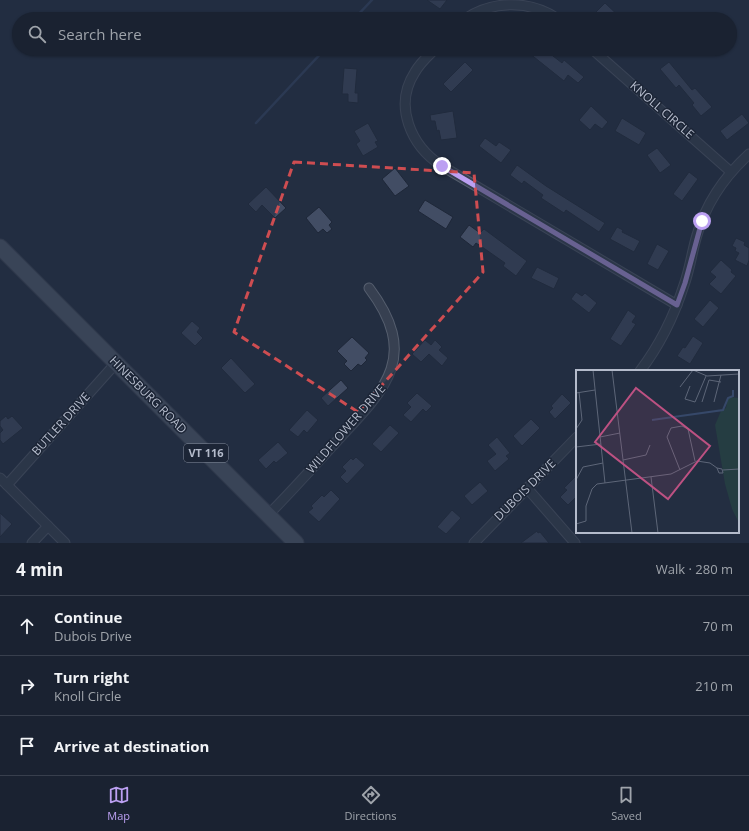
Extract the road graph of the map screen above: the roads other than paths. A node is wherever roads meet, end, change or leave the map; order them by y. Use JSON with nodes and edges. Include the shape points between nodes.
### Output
{"nodes":[{"id":1,"x":476,"y":12,"type":"edge"},
{"id":2,"x":548,"y":12,"type":"edge"},
{"id":3,"x":429,"y":56,"type":"edge"},
{"id":4,"x":600,"y":56,"type":"edge"},
{"id":5,"x":749,"y":154,"type":"edge"},
{"id":6,"x":731,"y":172,"type":"junction"},
{"id":7,"x":0,"y":247,"type":"edge"},
{"id":8,"x":369,"y":288,"type":"dead end"},
{"id":9,"x":677,"y":305,"type":"junction"},
{"id":10,"x":116,"y":363,"type":"junction"},
{"id":11,"x":641,"y":370,"type":"edge"},
{"id":12,"x":576,"y":438,"type":"edge"},
{"id":13,"x":0,"y":478,"type":"edge"},
{"id":14,"x":7,"y":485,"type":"junction"},
{"id":15,"x":527,"y":488,"type":"junction"},
{"id":16,"x":268,"y":515,"type":"junction"},
{"id":17,"x":48,"y":526,"type":"junction"},
{"id":18,"x":32,"y":543,"type":"edge"},
{"id":19,"x":65,"y":543,"type":"edge"},
{"id":20,"x":296,"y":543,"type":"edge"},
{"id":21,"x":474,"y":543,"type":"edge"},
{"id":22,"x":575,"y":543,"type":"edge"}],
"edges":[{"from":1,"to":2,"type":"street","via":[[496,3],[510,1],[531,4]]},
{"from":3,"to":9,"type":"street","via":[[414,74],[406,99],[408,126],[414,140],[424,152],[442,166]]},
{"from":4,"to":6,"type":"street","name":"KNOLL CIRCLE"},
{"from":5,"to":6,"type":"street"},
{"from":6,"to":9,"type":"street","via":[[713,197],[702,221]]},
{"from":7,"to":10,"type":"main road","name":"HINESBURG ROAD","number":"VT 116"},
{"from":8,"to":16,"type":"street","name":"WILDFLOWER DRIVE","via":[[383,309],[393,332],[394,359],[391,374],[384,387],[356,421]]},
{"from":9,"to":11,"type":"street","via":[[662,338]]},
{"from":10,"to":14,"type":"street","name":"BUTLER DRIVE"},
{"from":10,"to":16,"type":"main road","name":"HINESBURG ROAD","number":"VT 116"},
{"from":12,"to":15,"type":"street","name":"DUBOIS DRIVE"},
{"from":13,"to":14,"type":"street"},
{"from":14,"to":17,"type":"street"},
{"from":15,"to":21,"type":"street","name":"DUBOIS DRIVE"},
{"from":15,"to":22,"type":"street"},
{"from":16,"to":20,"type":"main road","name":"HINESBURG ROAD","number":"VT 116"},
{"from":17,"to":18,"type":"street"},
{"from":17,"to":19,"type":"street"}]}
